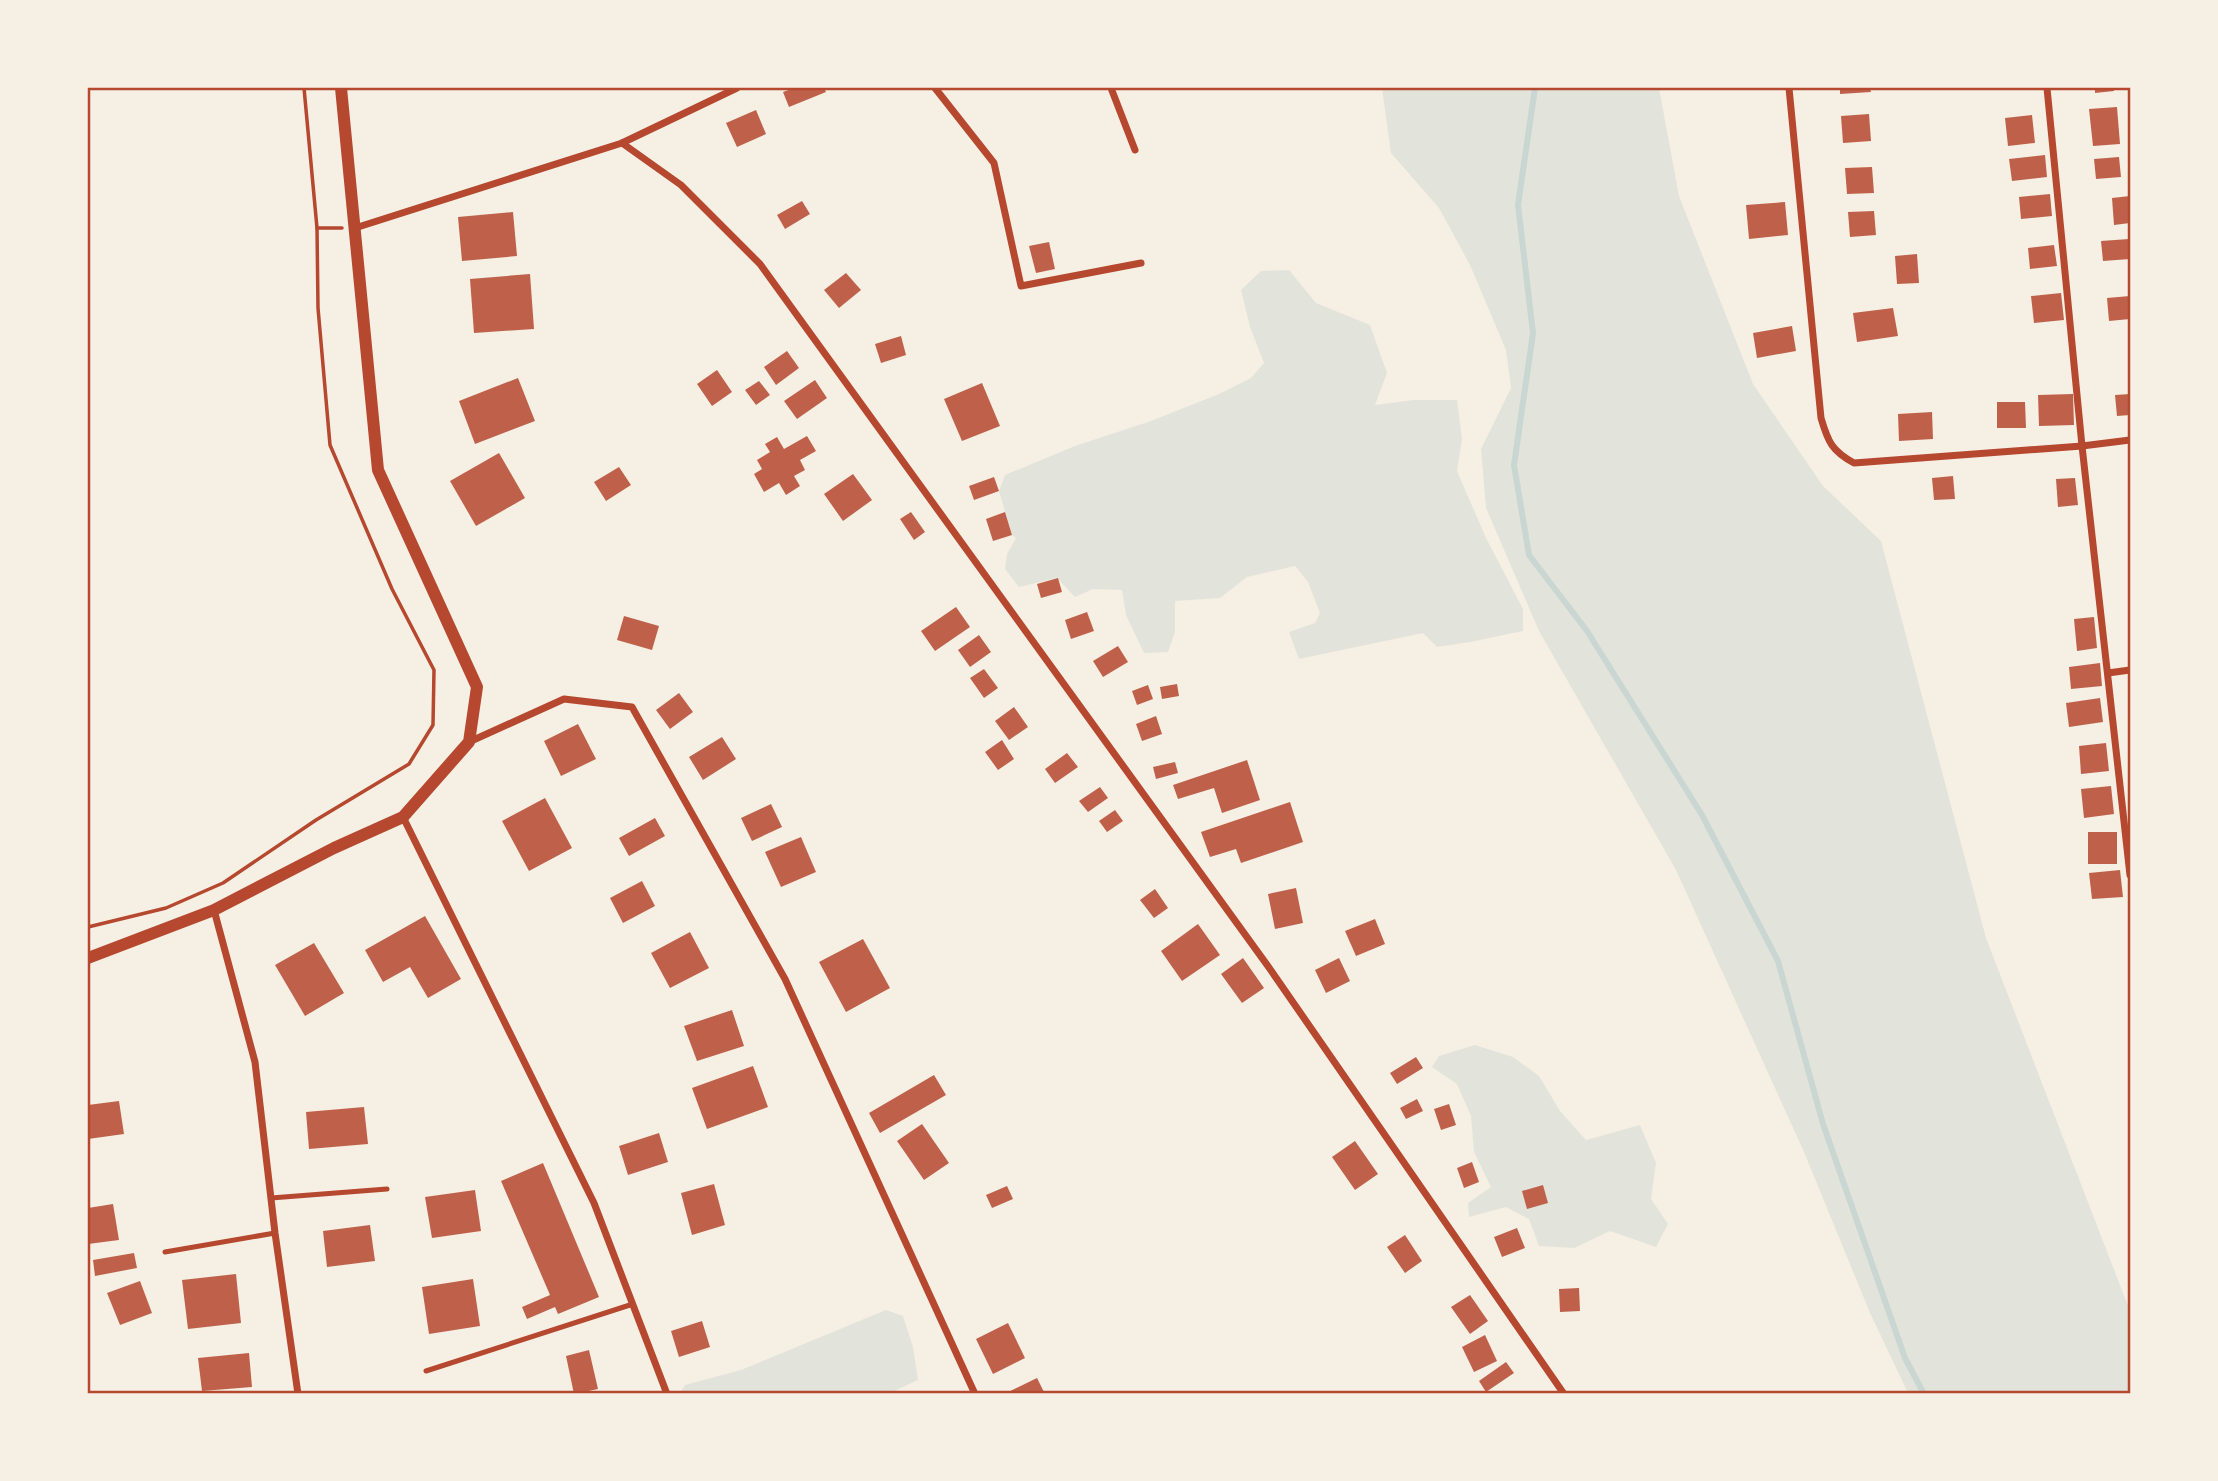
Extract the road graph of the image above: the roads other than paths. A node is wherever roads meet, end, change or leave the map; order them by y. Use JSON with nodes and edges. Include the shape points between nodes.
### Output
{"nodes":[{"id":1,"x":341,"y":88,"type":"edge"},
{"id":2,"x":737,"y":88,"type":"edge"},
{"id":3,"x":934,"y":88,"type":"edge"},
{"id":4,"x":1111,"y":88,"type":"edge"},
{"id":5,"x":1789,"y":88,"type":"edge"},
{"id":6,"x":2047,"y":88,"type":"edge"},
{"id":7,"x":622,"y":143,"type":"junction"},
{"id":8,"x":1135,"y":150,"type":"dead end"},
{"id":9,"x":355,"y":228,"type":"junction"},
{"id":10,"x":1141,"y":263,"type":"dead end"},
{"id":11,"x":2130,"y":440,"type":"edge"},
{"id":12,"x":2082,"y":446,"type":"junction"},
{"id":13,"x":2130,"y":670,"type":"edge"},
{"id":14,"x":2108,"y":673,"type":"junction"},
{"id":15,"x":470,"y":742,"type":"junction"},
{"id":16,"x":403,"y":817,"type":"junction"},
{"id":17,"x":2130,"y":875,"type":"edge"},
{"id":18,"x":214,"y":910,"type":"junction"},
{"id":19,"x":88,"y":958,"type":"edge"},
{"id":20,"x":387,"y":1189,"type":"dead end"},
{"id":21,"x":271,"y":1198,"type":"junction"},
{"id":22,"x":275,"y":1233,"type":"junction"},
{"id":23,"x":166,"y":1252,"type":"dead end"},
{"id":24,"x":634,"y":1304,"type":"junction"},
{"id":25,"x":426,"y":1371,"type":"dead end"},
{"id":26,"x":298,"y":1394,"type":"edge"},
{"id":27,"x":667,"y":1394,"type":"edge"},
{"id":28,"x":975,"y":1394,"type":"edge"},
{"id":29,"x":1564,"y":1394,"type":"edge"}],
"edges":[{"from":1,"to":9,"type":"street"},
{"from":2,"to":7,"type":"street"},
{"from":3,"to":10,"type":"street","via":[[994,163],[1021,286]]},
{"from":4,"to":8,"type":"street"},
{"from":5,"to":12,"type":"street","via":[[1821,418],[1837,453],[1854,463]]},
{"from":6,"to":12,"type":"street"},
{"from":7,"to":9,"type":"street"},
{"from":7,"to":29,"type":"street","via":[[681,185],[761,264],[1270,968]]},
{"from":9,"to":15,"type":"street","via":[[378,470],[477,687]]},
{"from":11,"to":12,"type":"street"},
{"from":12,"to":14,"type":"street"},
{"from":13,"to":14,"type":"street"},
{"from":14,"to":17,"type":"street"},
{"from":15,"to":16,"type":"street"},
{"from":15,"to":28,"type":"street","via":[[564,699],[632,706],[785,979]]},
{"from":16,"to":18,"type":"street"},
{"from":16,"to":24,"type":"street","via":[[594,1203]]},
{"from":18,"to":19,"type":"street"},
{"from":18,"to":21,"type":"street","via":[[255,1062]]},
{"from":20,"to":21,"type":"lane"},
{"from":21,"to":22,"type":"street"},
{"from":22,"to":23,"type":"lane"},
{"from":22,"to":26,"type":"street"},
{"from":24,"to":25,"type":"lane"},
{"from":24,"to":27,"type":"street"}]}
